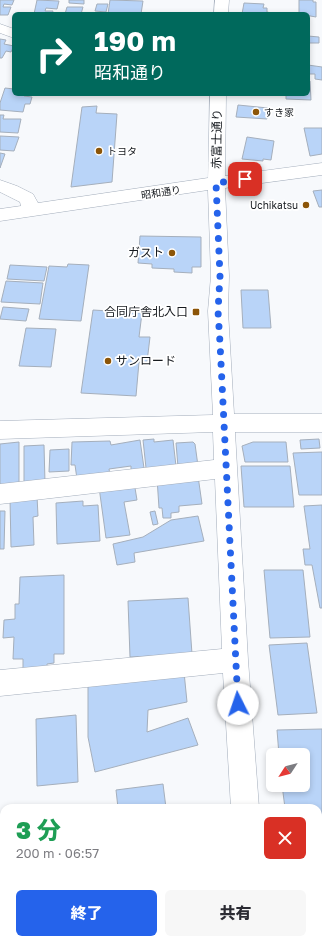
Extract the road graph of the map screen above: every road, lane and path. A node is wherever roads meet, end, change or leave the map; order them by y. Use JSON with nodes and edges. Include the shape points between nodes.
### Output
{"nodes":[{"id":1,"x":222,"y":0,"type":"edge"},
{"id":2,"x":221,"y":12,"type":"edge"},
{"id":3,"x":0,"y":28,"type":"edge"},
{"id":4,"x":12,"y":33,"type":"edge"},
{"id":5,"x":218,"y":96,"type":"edge"},
{"id":6,"x":322,"y":169,"type":"edge"},
{"id":7,"x":216,"y":183,"type":"junction"},
{"id":8,"x":0,"y":186,"type":"edge"},
{"id":9,"x":32,"y":211,"type":"junction"},
{"id":10,"x":0,"y":215,"type":"edge"},
{"id":11,"x":224,"y":423,"type":"junction"},
{"id":12,"x":322,"y":423,"type":"edge"},
{"id":13,"x":0,"y":430,"type":"edge"},
{"id":14,"x":226,"y":468,"type":"junction"},
{"id":15,"x":0,"y":494,"type":"edge"},
{"id":16,"x":235,"y":660,"type":"junction"},
{"id":17,"x":0,"y":683,"type":"edge"},
{"id":18,"x":244,"y":804,"type":"edge"}],
"edges":[{"from":1,"to":2,"type":"street"},
{"from":3,"to":4,"type":"street"},
{"from":5,"to":7,"type":"street","name":"赤富士通り"},
{"from":6,"to":7,"type":"street","name":"昭和通り"},
{"from":7,"to":9,"type":"street","name":"昭和通り"},
{"from":7,"to":11,"type":"street","name":"赤富士通り","via":[[220,276],[218,311]]},
{"from":8,"to":9,"type":"street","via":[[27,198]]},
{"from":9,"to":10,"type":"street","name":"昭和通り"},
{"from":11,"to":12,"type":"street"},
{"from":11,"to":13,"type":"street"},
{"from":11,"to":14,"type":"street","name":"赤富士通り"},
{"from":14,"to":15,"type":"street"},
{"from":14,"to":16,"type":"street","name":"赤富士通り"},
{"from":16,"to":17,"type":"street"},
{"from":16,"to":18,"type":"street","name":"赤富士通り"}]}
